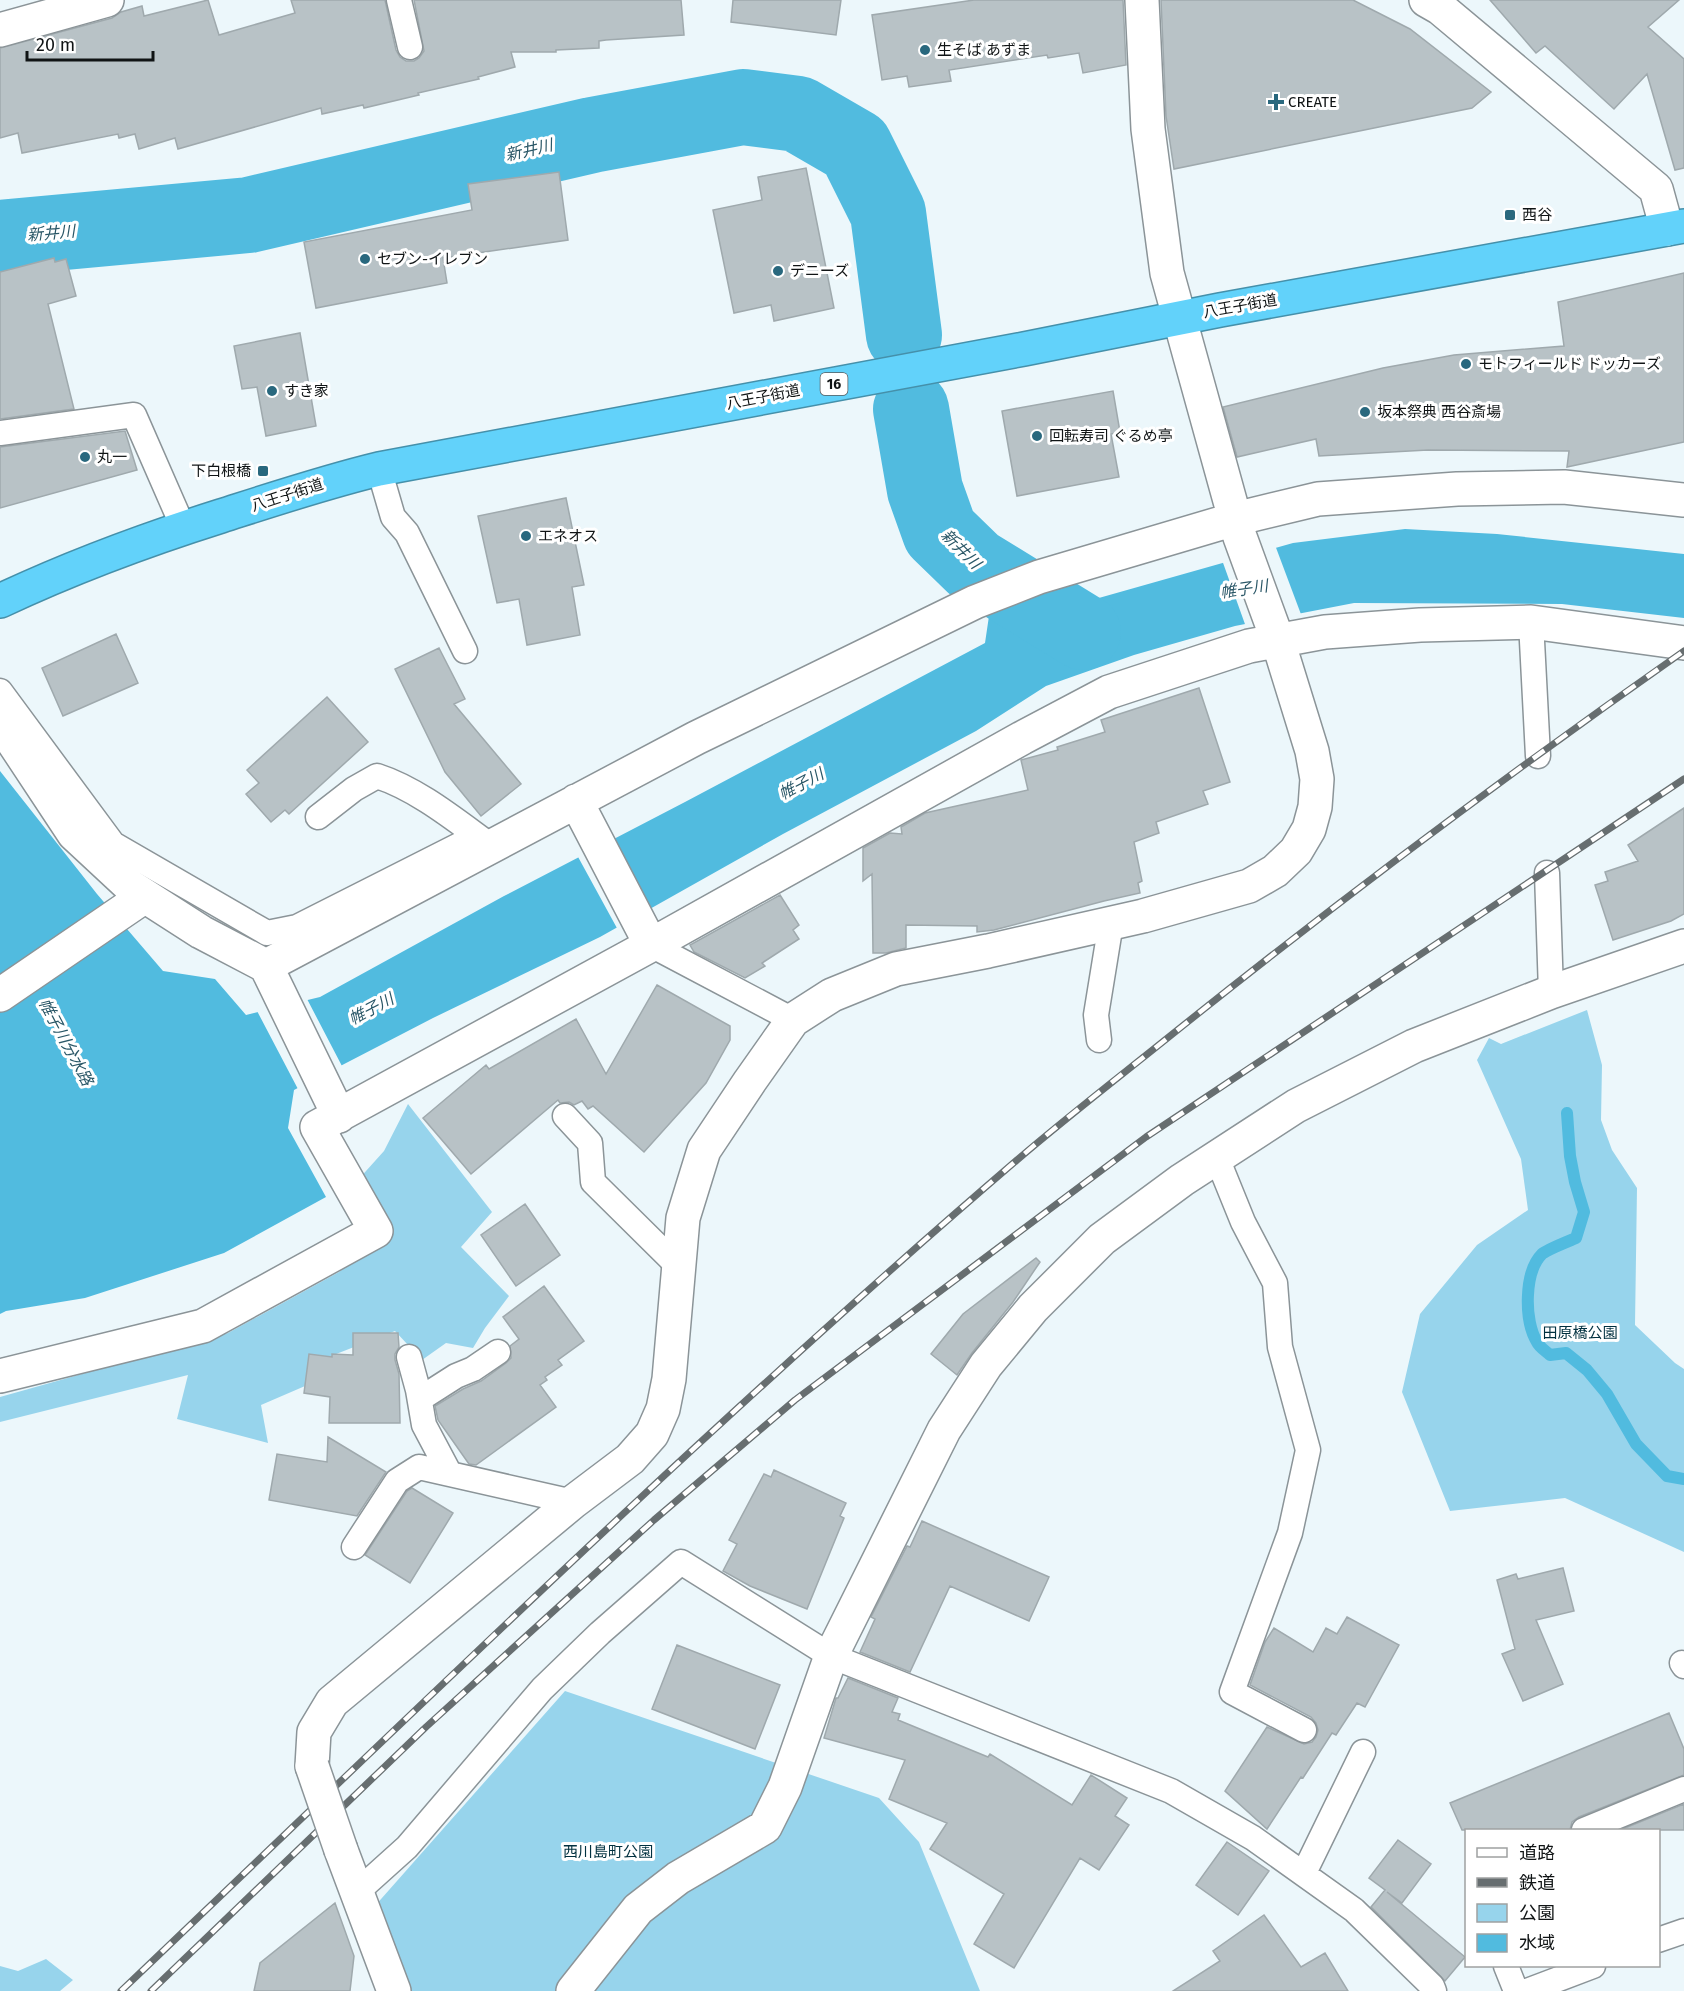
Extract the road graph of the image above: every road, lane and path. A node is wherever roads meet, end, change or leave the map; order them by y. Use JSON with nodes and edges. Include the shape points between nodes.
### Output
{"nodes":[{"id":1,"x":108,"y":0,"type":"edge"},
{"id":2,"x":399,"y":0,"type":"edge"},
{"id":3,"x":1142,"y":0,"type":"edge"},
{"id":4,"x":1426,"y":0,"type":"edge"},
{"id":5,"x":0,"y":30,"type":"edge"},
{"id":6,"x":410,"y":47,"type":"dead end"},
{"id":7,"x":1676,"y":228,"type":"edge"},
{"id":8,"x":1179,"y":318,"type":"junction"},
{"id":9,"x":0,"y":433,"type":"edge"},
{"id":10,"x":379,"y":469,"type":"junction"},
{"id":11,"x":1684,"y":500,"type":"edge"},
{"id":12,"x":183,"y":527,"type":"junction"},
{"id":13,"x":1238,"y":528,"type":"junction"},
{"id":14,"x":0,"y":601,"type":"edge"},
{"id":15,"x":1531,"y":622,"type":"junction"},
{"id":16,"x":1276,"y":637,"type":"junction"},
{"id":17,"x":1684,"y":643,"type":"edge"},
{"id":18,"x":465,"y":651,"type":"dead end"},
{"id":19,"x":0,"y":691,"type":"edge"},
{"id":20,"x":0,"y":722,"type":"edge"},
{"id":21,"x":1538,"y":756,"type":"dead end"},
{"id":22,"x":580,"y":809,"type":"junction"},
{"id":23,"x":318,"y":817,"type":"dead end"},
{"id":24,"x":481,"y":846,"type":"junction"},
{"id":25,"x":1547,"y":873,"type":"dead end"},
{"id":26,"x":137,"y":902,"type":"junction"},
{"id":27,"x":1111,"y":923,"type":"junction"},
{"id":28,"x":645,"y":936,"type":"junction"},
{"id":29,"x":1684,"y":946,"type":"edge"},
{"id":30,"x":268,"y":972,"type":"junction"},
{"id":31,"x":1551,"y":992,"type":"junction"},
{"id":32,"x":0,"y":995,"type":"edge"},
{"id":33,"x":793,"y":1020,"type":"junction"},
{"id":34,"x":1100,"y":1040,"type":"dead end"},
{"id":35,"x":335,"y":1108,"type":"junction"},
{"id":36,"x":565,"y":1116,"type":"dead end"},
{"id":37,"x":1217,"y":1158,"type":"junction"},
{"id":38,"x":678,"y":1266,"type":"junction"},
{"id":39,"x":498,"y":1352,"type":"dead end"},
{"id":40,"x":410,"y":1357,"type":"dead end"},
{"id":41,"x":0,"y":1376,"type":"edge"},
{"id":42,"x":420,"y":1399,"type":"junction"},
{"id":43,"x":450,"y":1474,"type":"junction"},
{"id":44,"x":573,"y":1503,"type":"junction"},
{"id":45,"x":354,"y":1547,"type":"dead end"},
{"id":46,"x":831,"y":1656,"type":"junction"},
{"id":47,"x":1304,"y":1730,"type":"dead end"},
{"id":48,"x":1363,"y":1752,"type":"dead end"},
{"id":49,"x":1684,"y":1789,"type":"edge"},
{"id":50,"x":1586,"y":1829,"type":"edge"},
{"id":51,"x":1304,"y":1873,"type":"junction"},
{"id":52,"x":357,"y":1892,"type":"junction"},
{"id":53,"x":1684,"y":1931,"type":"edge"},
{"id":54,"x":1660,"y":1941,"type":"edge"},
{"id":55,"x":1507,"y":1967,"type":"edge"},
{"id":56,"x":1588,"y":1967,"type":"edge"},
{"id":57,"x":394,"y":1991,"type":"edge"},
{"id":58,"x":573,"y":1991,"type":"edge"},
{"id":59,"x":1434,"y":1991,"type":"edge"},
{"id":60,"x":1516,"y":1991,"type":"edge"},
{"id":61,"x":1527,"y":1991,"type":"edge"}],
"edges":[{"from":1,"to":5,"type":"street"},
{"from":2,"to":6,"type":"lane"},
{"from":3,"to":8,"type":"street","via":[[1148,129],[1167,273]]},
{"from":4,"to":7,"type":"street","via":[[1656,189]]},
{"from":7,"to":8,"type":"highway","name":"八王子街道","number":"16"},
{"from":8,"to":10,"type":"highway","name":"八王子街道","number":"16"},
{"from":8,"to":13,"type":"street"},
{"from":9,"to":12,"type":"lane","via":[[134,415]]},
{"from":10,"to":12,"type":"highway","name":"八王子街道","number":"16"},
{"from":10,"to":18,"type":"lane","via":[[393,517],[407,533]]},
{"from":11,"to":13,"type":"street","via":[[1564,487],[1457,489],[1318,499]]},
{"from":12,"to":14,"type":"highway","name":"八王子街道","number":"16","via":[[130,545]]},
{"from":13,"to":16,"type":"street"},
{"from":13,"to":22,"type":"street","via":[[1039,577],[975,602],[696,738]]},
{"from":15,"to":16,"type":"street","via":[[1420,625]]},
{"from":15,"to":17,"type":"street"},
{"from":15,"to":21,"type":"lane"},
{"from":16,"to":27,"type":"street","via":[[1317,779],[1309,829],[1296,851],[1275,871],[1249,886]]},
{"from":16,"to":28,"type":"street","via":[[1109,692]]},
{"from":19,"to":24,"type":"lane","via":[[113,843],[267,933],[297,927]]},
{"from":20,"to":26,"type":"street","via":[[74,834],[131,887]]},
{"from":22,"to":24,"type":"street"},
{"from":22,"to":28,"type":"street"},
{"from":23,"to":24,"type":"lane","via":[[377,776],[440,809]]},
{"from":24,"to":30,"type":"street"},
{"from":25,"to":31,"type":"lane"},
{"from":26,"to":30,"type":"street","via":[[201,932]]},
{"from":26,"to":32,"type":"street"},
{"from":27,"to":33,"type":"street","via":[[896,969],[832,995]]},
{"from":27,"to":34,"type":"lane","via":[[1096,1015]]},
{"from":28,"to":33,"type":"lane"},
{"from":28,"to":35,"type":"street","via":[[556,997]]},
{"from":29,"to":31,"type":"street"},
{"from":30,"to":35,"type":"street"},
{"from":31,"to":37,"type":"street","via":[[1414,1046],[1296,1106]]},
{"from":33,"to":38,"type":"street","via":[[704,1150],[683,1218]]},
{"from":35,"to":41,"type":"street","via":[[318,1127],[376,1231],[203,1326]]},
{"from":36,"to":38,"type":"lane","via":[[590,1143],[593,1182]]},
{"from":37,"to":46,"type":"street","via":[[1102,1239],[1033,1308],[986,1365],[944,1430]]},
{"from":37,"to":47,"type":"lane","via":[[1243,1222],[1275,1283],[1281,1347],[1308,1450],[1290,1533],[1232,1692]]},
{"from":38,"to":44,"type":"street","via":[[669,1379],[663,1409],[652,1434],[630,1459]]},
{"from":39,"to":42,"type":"lane"},
{"from":40,"to":42,"type":"lane"},
{"from":42,"to":43,"type":"lane","via":[[424,1425]]},
{"from":43,"to":44,"type":"lane"},
{"from":43,"to":45,"type":"lane","via":[[419,1467],[397,1481]]},
{"from":44,"to":52,"type":"street","bridge":true,"via":[[332,1702],[314,1732],[312,1766]]},
{"from":46,"to":51,"type":"lane","via":[[1172,1791]]},
{"from":46,"to":52,"type":"lane","via":[[681,1562],[542,1689],[407,1847]]},
{"from":46,"to":58,"type":"street","via":[[786,1786],[765,1827],[678,1878],[638,1910]]},
{"from":48,"to":51,"type":"lane"},
{"from":49,"to":50,"type":"lane"},
{"from":51,"to":59,"type":"lane","via":[[1354,1910]]},
{"from":52,"to":57,"type":"street"},
{"from":53,"to":54,"type":"lane"},
{"from":55,"to":60,"type":"lane"},
{"from":56,"to":61,"type":"lane"}]}
